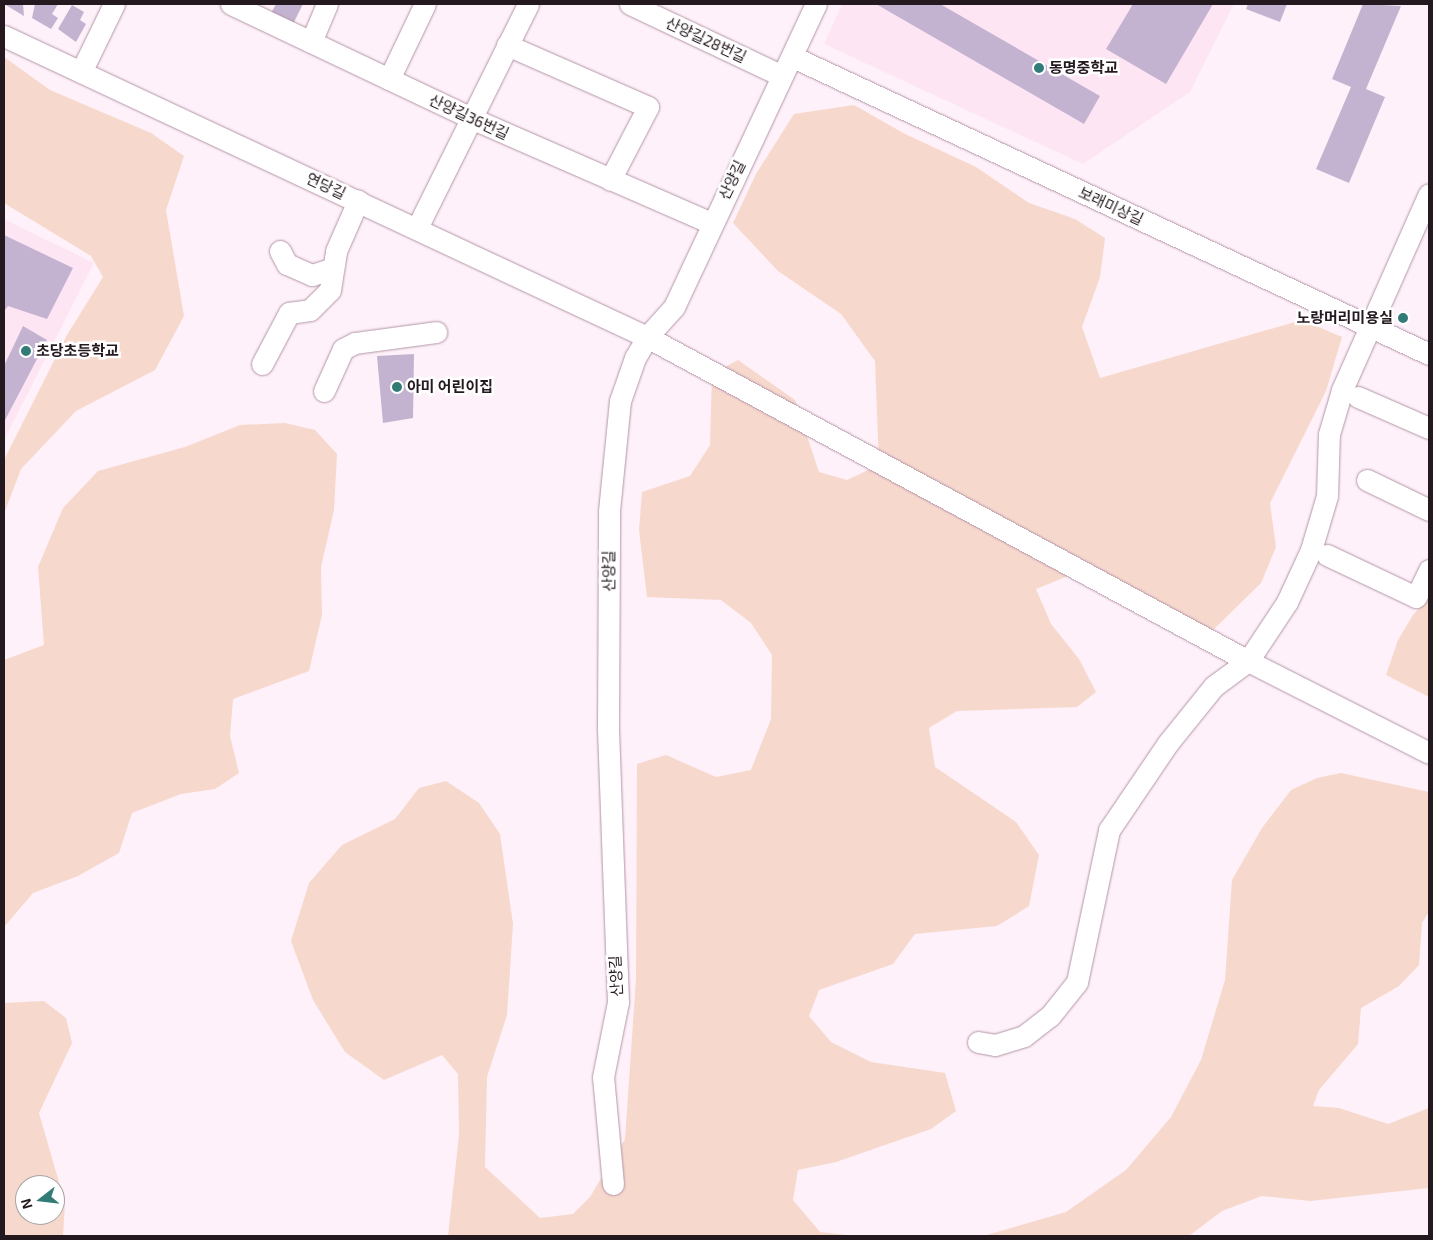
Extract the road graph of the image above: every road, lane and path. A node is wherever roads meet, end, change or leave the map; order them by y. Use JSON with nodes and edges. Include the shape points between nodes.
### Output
{"nodes":[{"id":1,"x":114,"y":4,"type":"edge"},
{"id":2,"x":230,"y":4,"type":"edge"},
{"id":3,"x":326,"y":4,"type":"edge"},
{"id":4,"x":425,"y":4,"type":"edge"},
{"id":5,"x":528,"y":4,"type":"edge"},
{"id":6,"x":630,"y":4,"type":"edge"},
{"id":7,"x":816,"y":4,"type":"edge"},
{"id":8,"x":4,"y":36,"type":"edge"},
{"id":9,"x":311,"y":42,"type":"junction"},
{"id":10,"x":508,"y":45,"type":"junction"},
{"id":11,"x":793,"y":57,"type":"junction"},
{"id":12,"x":81,"y":72,"type":"junction"},
{"id":13,"x":782,"y":76,"type":"junction"},
{"id":14,"x":389,"y":79,"type":"junction"},
{"id":15,"x":471,"y":118,"type":"junction"},
{"id":16,"x":610,"y":180,"type":"junction"},
{"id":17,"x":1429,"y":194,"type":"edge"},
{"id":18,"x":358,"y":201,"type":"junction"},
{"id":19,"x":711,"y":223,"type":"junction"},
{"id":20,"x":417,"y":228,"type":"junction"},
{"id":21,"x":280,"y":251,"type":"dead end"},
{"id":22,"x":333,"y":268,"type":"junction"},
{"id":23,"x":1368,"y":326,"type":"junction"},
{"id":24,"x":436,"y":332,"type":"dead end"},
{"id":25,"x":646,"y":337,"type":"junction"},
{"id":26,"x":1429,"y":354,"type":"edge"},
{"id":27,"x":262,"y":364,"type":"dead end"},
{"id":28,"x":324,"y":391,"type":"dead end"},
{"id":29,"x":1358,"y":397,"type":"dead end"},
{"id":30,"x":1429,"y":428,"type":"edge"},
{"id":31,"x":1367,"y":480,"type":"dead end"},
{"id":32,"x":1429,"y":510,"type":"edge"},
{"id":33,"x":1327,"y":555,"type":"dead end"},
{"id":34,"x":1429,"y":570,"type":"edge"},
{"id":35,"x":1248,"y":661,"type":"junction"},
{"id":36,"x":1429,"y":753,"type":"edge"},
{"id":37,"x":978,"y":1042,"type":"dead end"},
{"id":38,"x":613,"y":1184,"type":"dead end"}],
"edges":[{"from":1,"to":12,"type":"street"},
{"from":2,"to":9,"type":"street","name":"산양길36번길"},
{"from":3,"to":9,"type":"street"},
{"from":4,"to":14,"type":"street"},
{"from":5,"to":10,"type":"street"},
{"from":6,"to":13,"type":"street","name":"산양길28번길"},
{"from":7,"to":11,"type":"street","name":"산양길"},
{"from":8,"to":12,"type":"street","name":"연당길"},
{"from":9,"to":14,"type":"street","name":"산양길36번길"},
{"from":10,"to":15,"type":"street"},
{"from":10,"to":16,"type":"street","via":[[648,107]]},
{"from":11,"to":13,"type":"street","name":"산양길"},
{"from":11,"to":23,"type":"street","name":"보래미상길"},
{"from":12,"to":18,"type":"street","name":"연당길"},
{"from":13,"to":19,"type":"street","name":"산양길"},
{"from":14,"to":15,"type":"street","name":"산양길36번길"},
{"from":15,"to":16,"type":"street","name":"산양길36번길"},
{"from":15,"to":20,"type":"street"},
{"from":16,"to":19,"type":"street","name":"산양길36번길"},
{"from":17,"to":23,"type":"street"},
{"from":18,"to":20,"type":"street","name":"연당길"},
{"from":18,"to":22,"type":"street","via":[[336,251]]},
{"from":19,"to":25,"type":"street","name":"산양길","via":[[674,307]]},
{"from":20,"to":25,"type":"street","name":"연당길"},
{"from":21,"to":22,"type":"street","via":[[287,264],[312,275]]},
{"from":22,"to":27,"type":"street","via":[[330,290],[310,310],[289,313]]},
{"from":23,"to":26,"type":"street","name":"보래미상길"},
{"from":23,"to":35,"type":"street","via":[[1342,390],[1329,434],[1327,496],[1311,550],[1287,602]]},
{"from":24,"to":28,"type":"street","via":[[355,343],[343,349]]},
{"from":25,"to":35,"type":"street","name":"연당길"},
{"from":25,"to":38,"type":"street","name":"산양길","via":[[620,401],[609,512],[608,727],[618,1002],[603,1077]]},
{"from":29,"to":30,"type":"street"},
{"from":31,"to":32,"type":"street"},
{"from":33,"to":34,"type":"street","via":[[1416,597]]},
{"from":35,"to":36,"type":"street","name":"연당길"},
{"from":35,"to":37,"type":"street","via":[[1214,686],[1168,743],[1108,830],[1078,982],[1050,1016],[1024,1036],[995,1045]]}]}
